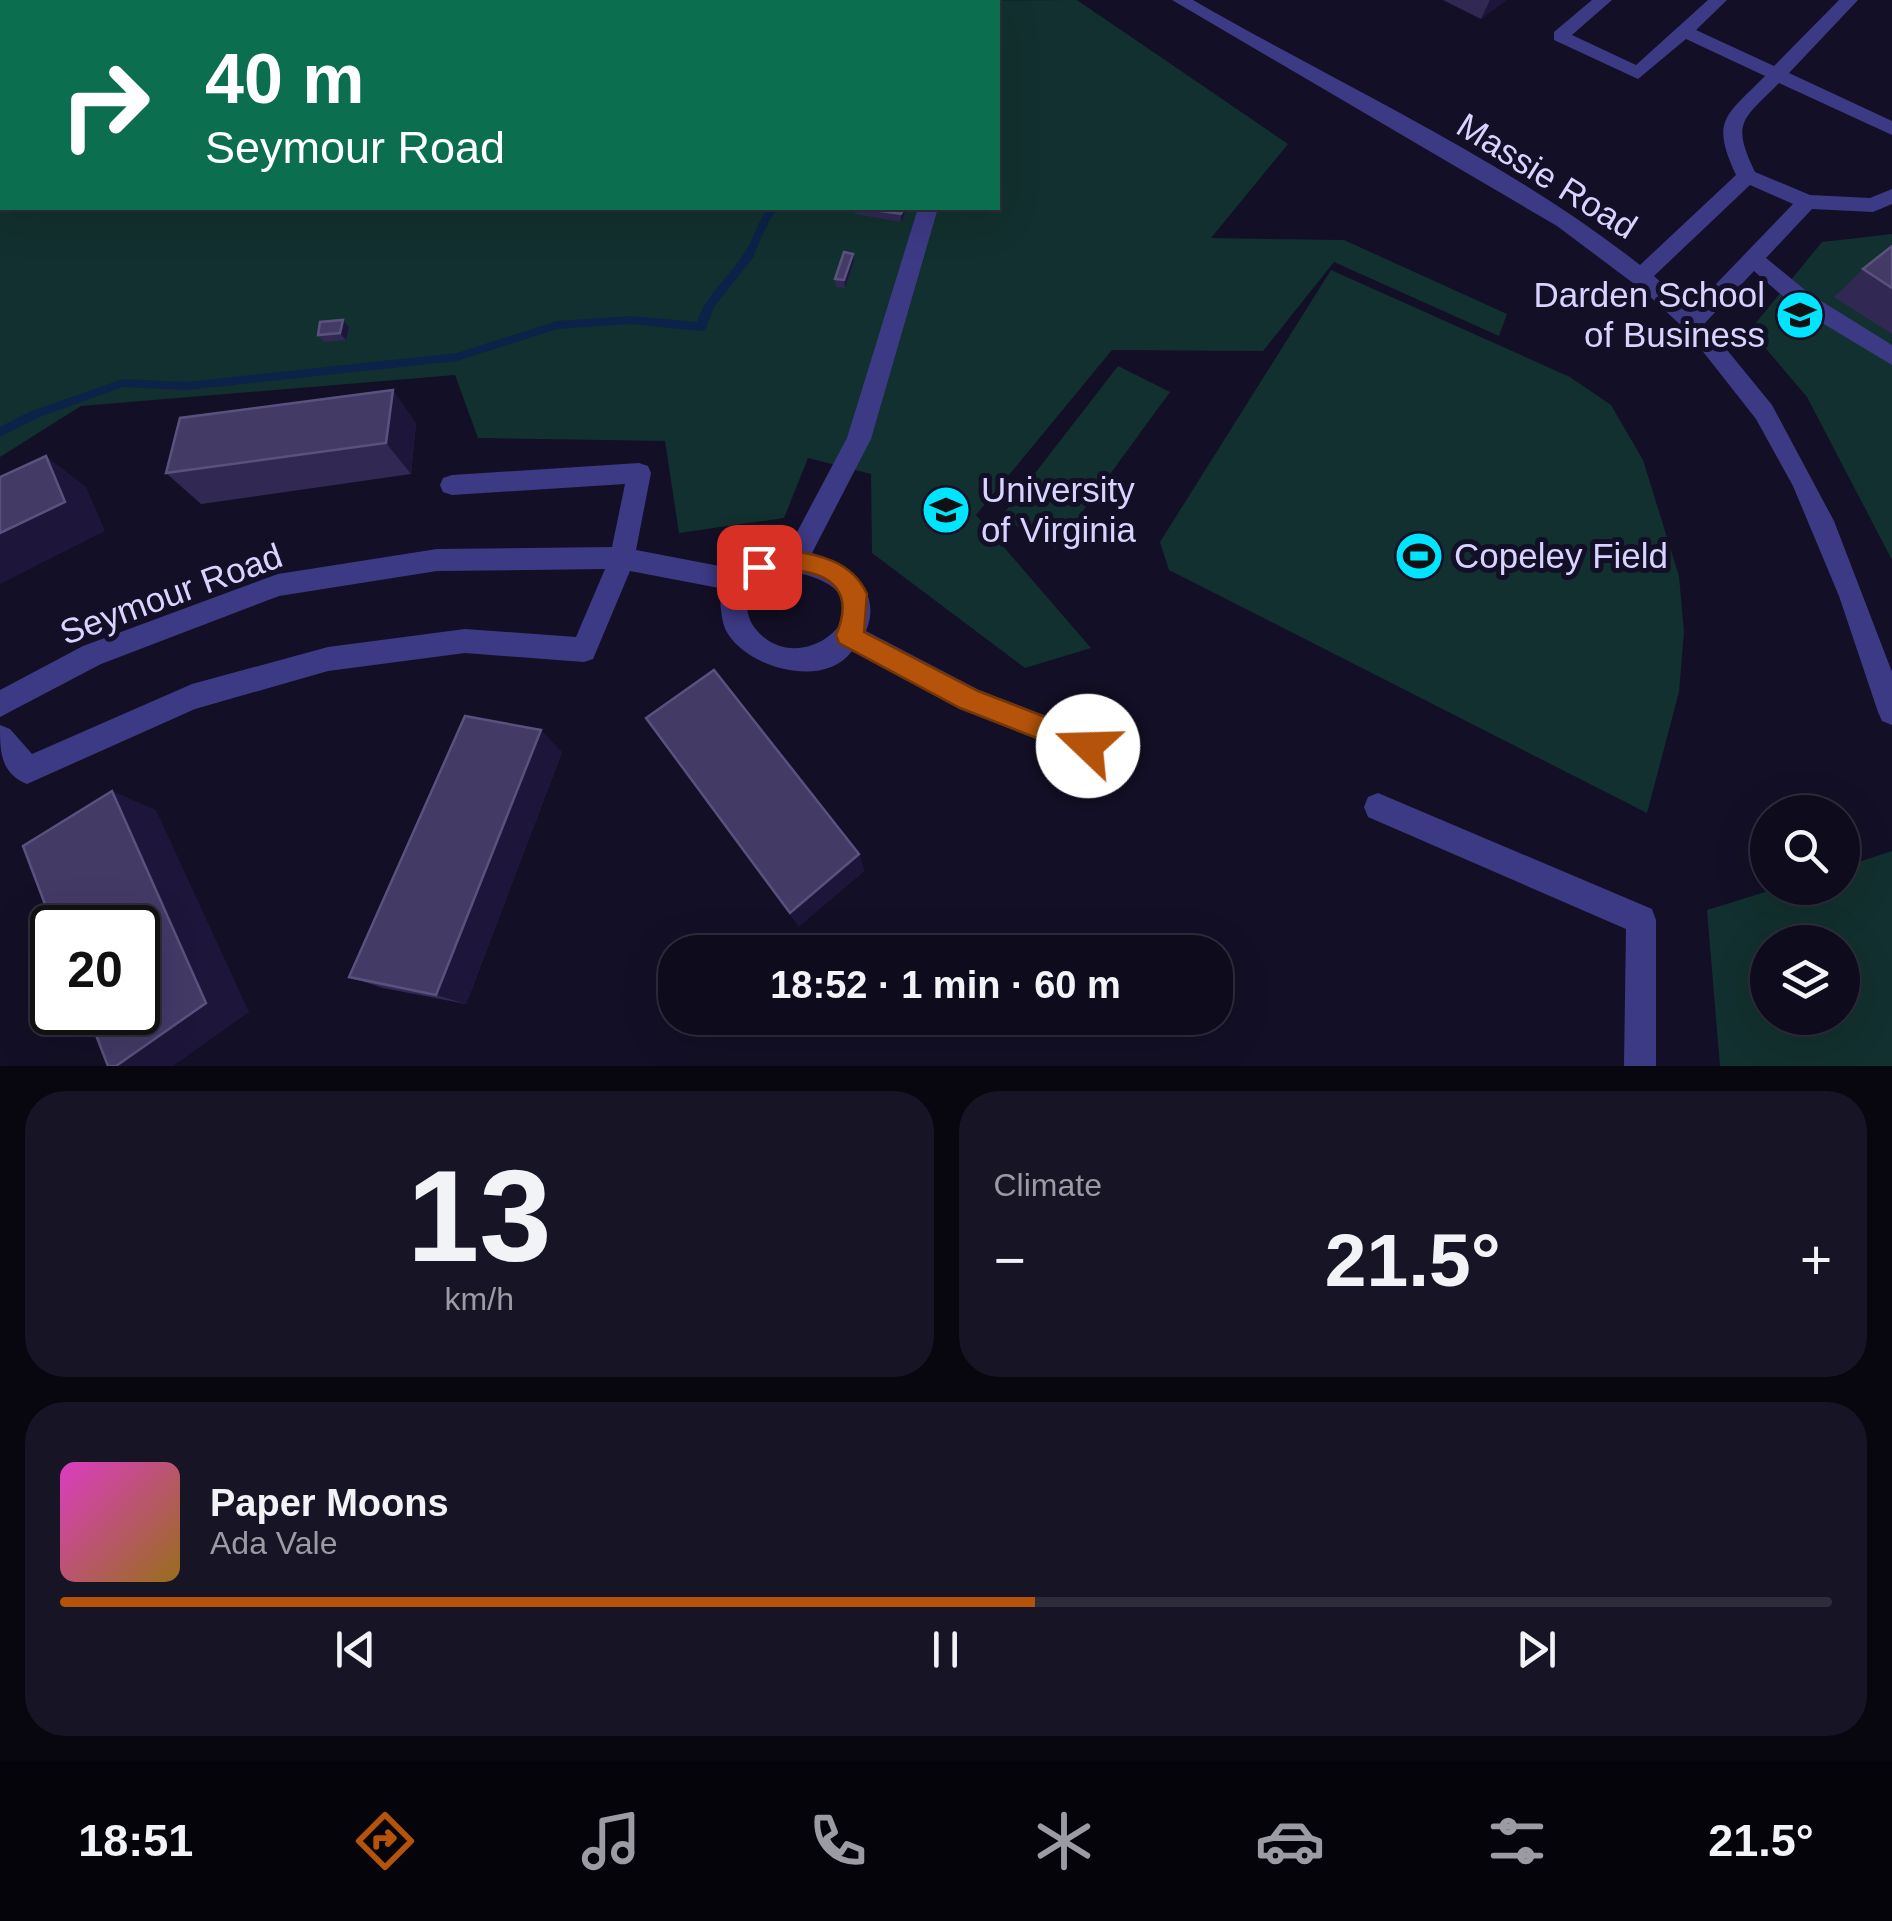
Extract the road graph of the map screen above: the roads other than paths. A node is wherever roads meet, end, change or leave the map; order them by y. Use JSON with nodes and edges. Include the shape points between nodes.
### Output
{"nodes":[{"id":1,"x":1180,"y":0,"type":"edge"},
{"id":2,"x":1603,"y":0,"type":"edge"},
{"id":3,"x":1718,"y":0,"type":"edge"},
{"id":4,"x":1848,"y":0,"type":"edge"},
{"id":5,"x":1684,"y":31,"type":"junction"},
{"id":6,"x":1777,"y":74,"type":"junction"},
{"id":7,"x":1892,"y":129,"type":"edge"},
{"id":8,"x":1747,"y":176,"type":"junction"},
{"id":9,"x":1892,"y":196,"type":"edge"},
{"id":10,"x":1807,"y":202,"type":"junction"},
{"id":11,"x":927,"y":210,"type":"edge"},
{"id":12,"x":1752,"y":258,"type":"junction"},
{"id":13,"x":1642,"y":275,"type":"junction"},
{"id":14,"x":1694,"y":322,"type":"junction"},
{"id":15,"x":1892,"y":356,"type":"edge"},
{"id":16,"x":452,"y":485,"type":"dead end"},
{"id":17,"x":622,"y":558,"type":"junction"},
{"id":18,"x":795,"y":561,"type":"junction"},
{"id":19,"x":730,"y":579,"type":"junction"},
{"id":20,"x":848,"y":635,"type":"junction"},
{"id":21,"x":0,"y":704,"type":"edge"},
{"id":22,"x":1892,"y":712,"type":"edge"},
{"id":23,"x":0,"y":738,"type":"edge"},
{"id":24,"x":1088,"y":746,"type":"dead end"},
{"id":25,"x":1378,"y":807,"type":"dead end"},
{"id":26,"x":1640,"y":1066,"type":"edge"}],
"edges":[{"from":1,"to":13,"type":"street","name":"Massie Road","via":[[1532,198]]},
{"from":2,"to":5,"type":"street","via":[[1560,36],[1638,73]]},
{"from":3,"to":5,"type":"street"},
{"from":4,"to":6,"type":"street"},
{"from":5,"to":6,"type":"street"},
{"from":6,"to":7,"type":"street"},
{"from":6,"to":8,"type":"street","via":[[1730,122]]},
{"from":8,"to":10,"type":"street"},
{"from":8,"to":13,"type":"street"},
{"from":9,"to":10,"type":"street","via":[[1872,204]]},
{"from":10,"to":12,"type":"street"},
{"from":11,"to":18,"type":"street","via":[[859,440]]},
{"from":12,"to":14,"type":"street"},
{"from":12,"to":15,"type":"street","via":[[1802,300]]},
{"from":13,"to":14,"type":"street","name":"Massie Road"},
{"from":14,"to":22,"type":"street","name":"Massie Road","via":[[1796,466],[1836,546]]},
{"from":16,"to":17,"type":"street","via":[[639,473]]},
{"from":17,"to":19,"type":"street","name":"Seymour Road"},
{"from":17,"to":21,"type":"street","name":"Seymour Road","via":[[438,560],[278,585],[92,655]]},
{"from":17,"to":23,"type":"street","via":[[584,650],[466,641],[328,659],[192,697],[27,770]]},
{"from":18,"to":19,"type":"street","name":"Seymour Road"},
{"from":18,"to":20,"type":"street","via":[[841,576],[856,594],[856,624]]},
{"from":19,"to":20,"type":"street","via":[[738,627],[754,645],[786,658],[816,659],[837,650]]},
{"from":20,"to":24,"type":"street","via":[[969,699]]},
{"from":25,"to":26,"type":"street","via":[[1640,920]]}]}
